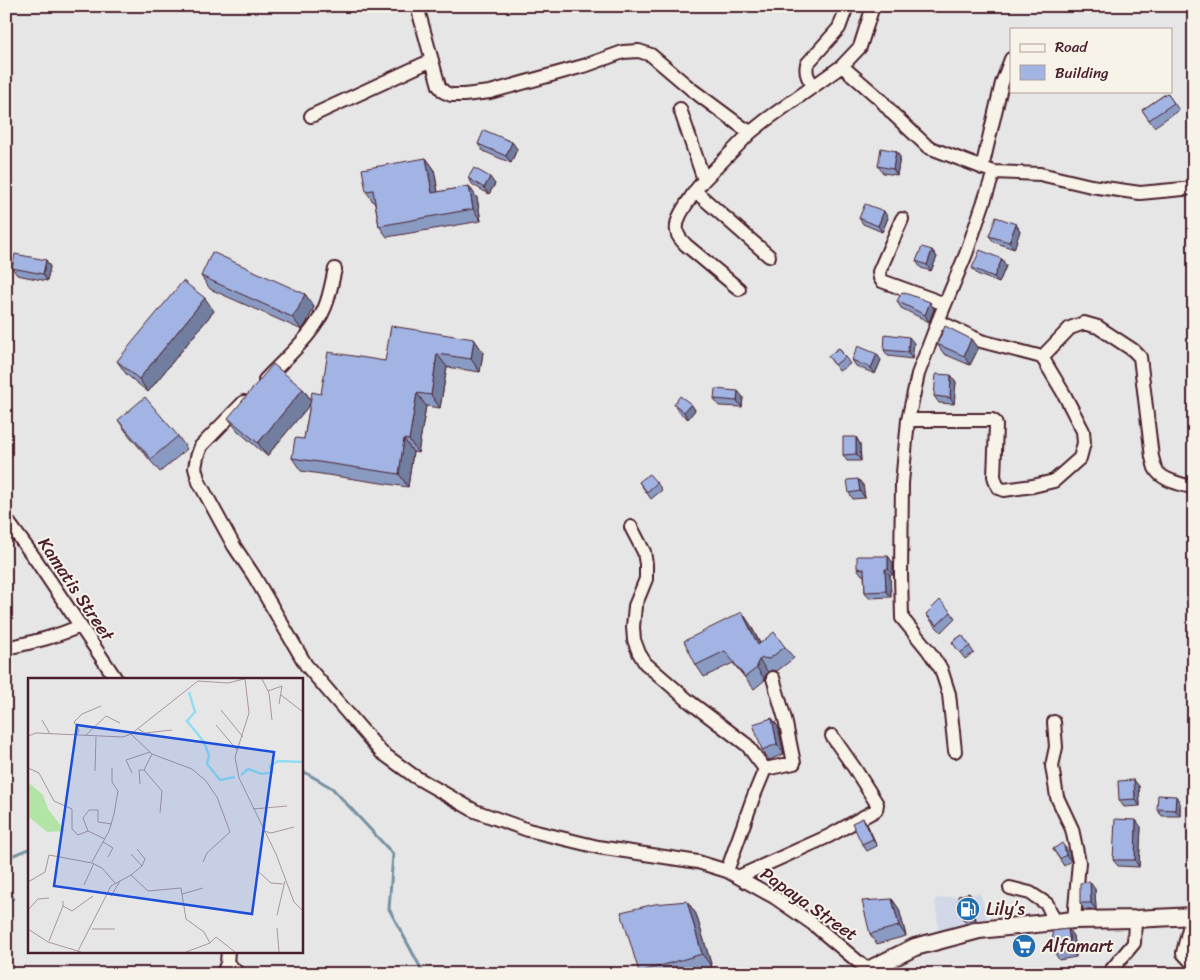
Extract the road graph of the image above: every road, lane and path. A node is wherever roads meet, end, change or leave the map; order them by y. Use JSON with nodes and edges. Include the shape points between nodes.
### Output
{"nodes":[{"id":1,"x":417,"y":6,"type":"edge"},
{"id":2,"x":847,"y":6,"type":"edge"},
{"id":3,"x":873,"y":6,"type":"edge"},
{"id":4,"x":432,"y":60,"type":"junction"},
{"id":5,"x":1010,"y":62,"type":"edge"},
{"id":6,"x":842,"y":66,"type":"junction"},
{"id":7,"x":814,"y":86,"type":"junction"},
{"id":8,"x":680,"y":108,"type":"dead end"},
{"id":9,"x":311,"y":116,"type":"dead end"},
{"id":10,"x":751,"y":132,"type":"junction"},
{"id":11,"x":988,"y":170,"type":"junction"},
{"id":12,"x":704,"y":180,"type":"junction"},
{"id":13,"x":1194,"y":188,"type":"edge"},
{"id":14,"x":695,"y":191,"type":"junction"},
{"id":15,"x":902,"y":219,"type":"dead end"},
{"id":16,"x":769,"y":256,"type":"dead end"},
{"id":17,"x":335,"y":269,"type":"dead end"},
{"id":18,"x":739,"y":289,"type":"dead end"},
{"id":19,"x":945,"y":304,"type":"junction"},
{"id":20,"x":938,"y":321,"type":"junction"},
{"id":21,"x":1042,"y":357,"type":"junction"},
{"id":22,"x":908,"y":420,"type":"junction"},
{"id":23,"x":1194,"y":488,"type":"edge"},
{"id":24,"x":6,"y":519,"type":"edge"},
{"id":25,"x":631,"y":527,"type":"dead end"},
{"id":26,"x":80,"y":626,"type":"junction"},
{"id":27,"x":6,"y":648,"type":"edge"},
{"id":28,"x":115,"y":678,"type":"edge"},
{"id":29,"x":773,"y":678,"type":"dead end"},
{"id":30,"x":1054,"y":722,"type":"dead end"},
{"id":31,"x":832,"y":736,"type":"dead end"},
{"id":32,"x":955,"y":751,"type":"dead end"},
{"id":33,"x":765,"y":768,"type":"junction"},
{"id":34,"x":733,"y":874,"type":"junction"},
{"id":35,"x":1010,"y":888,"type":"dead end"},
{"id":36,"x":1193,"y":916,"type":"edge"},
{"id":37,"x":1074,"y":920,"type":"junction"},
{"id":38,"x":1135,"y":920,"type":"junction"},
{"id":39,"x":1055,"y":922,"type":"junction"},
{"id":40,"x":226,"y":963,"type":"edge"},
{"id":41,"x":1194,"y":965,"type":"edge"},
{"id":42,"x":866,"y":972,"type":"edge"},
{"id":43,"x":239,"y":974,"type":"edge"},
{"id":44,"x":1108,"y":974,"type":"edge"}],
"edges":[{"from":1,"to":4,"type":"street"},
{"from":2,"to":7,"type":"street","via":[[838,28],[807,64],[805,70]]},
{"from":3,"to":6,"type":"street","via":[[860,47]]},
{"from":4,"to":9,"type":"street"},
{"from":4,"to":10,"type":"street","via":[[438,86],[451,95],[464,95],[490,92],[622,52],[639,51],[651,55],[691,89]]},
{"from":5,"to":11,"type":"street","via":[[1002,83]]},
{"from":6,"to":7,"type":"street"},
{"from":6,"to":11,"type":"street","via":[[928,148]]},
{"from":7,"to":10,"type":"street"},
{"from":8,"to":12,"type":"street"},
{"from":10,"to":12,"type":"street"},
{"from":11,"to":13,"type":"street","via":[[1040,174],[1140,193]]},
{"from":11,"to":19,"type":"street","via":[[966,254]]},
{"from":12,"to":14,"type":"street"},
{"from":14,"to":16,"type":"street"},
{"from":14,"to":18,"type":"street","via":[[677,220],[677,232],[686,245]]},
{"from":15,"to":19,"type":"street","via":[[879,272],[880,278]]},
{"from":17,"to":34,"type":"street","name":"Papaya Street","via":[[326,306],[317,323],[201,446],[195,468],[199,482],[234,546],[306,665],[381,752],[414,776],[475,811],[528,830],[598,847],[698,862]]},
{"from":19,"to":20,"type":"street"},
{"from":20,"to":21,"type":"street","via":[[981,340]]},
{"from":20,"to":22,"type":"street","via":[[918,374]]},
{"from":21,"to":22,"type":"street","via":[[1084,437],[1080,458],[1054,481],[1014,489],[999,488],[994,476],[996,426],[992,420]]},
{"from":21,"to":23,"type":"street","via":[[1070,328],[1084,323],[1098,327],[1133,350],[1142,363],[1155,469],[1160,475]]},
{"from":22,"to":32,"type":"street","via":[[902,483],[902,618],[941,669],[949,694]]},
{"from":24,"to":26,"type":"street","name":"Kamatis Street"},
{"from":25,"to":33,"type":"street","via":[[644,552],[646,564],[646,579],[635,606],[633,627],[639,654],[682,695],[747,745]]},
{"from":26,"to":27,"type":"street","via":[[42,640]]},
{"from":26,"to":28,"type":"street","name":"Kamatis Street"},
{"from":29,"to":33,"type":"street","via":[[794,763]]},
{"from":30,"to":37,"type":"street","via":[[1056,748],[1052,766],[1057,798],[1072,830],[1079,862]]},
{"from":31,"to":34,"type":"street","via":[[877,804],[876,810],[829,836]]},
{"from":33,"to":34,"type":"street","via":[[753,798]]},
{"from":34,"to":42,"type":"street","name":"Papaya Street","via":[[813,924]]},
{"from":35,"to":39,"type":"street","via":[[1030,893],[1047,904]]},
{"from":36,"to":38,"type":"main road"},
{"from":36,"to":41,"type":"street","via":[[1183,953]]},
{"from":37,"to":38,"type":"main road"},
{"from":37,"to":39,"type":"main road"},
{"from":38,"to":44,"type":"street","via":[[1134,943]]},
{"from":39,"to":42,"type":"main road","via":[[979,930],[915,947]]},
{"from":40,"to":43,"type":"street"}]}
